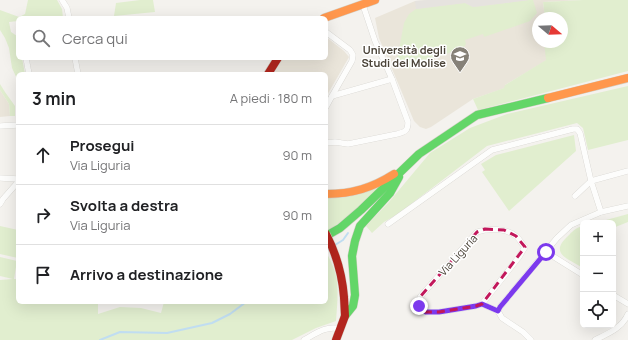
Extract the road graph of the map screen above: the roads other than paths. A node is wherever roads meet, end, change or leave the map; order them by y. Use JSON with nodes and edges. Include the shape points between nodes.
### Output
{"nodes":[{"id":1,"x":62,"y":0,"type":"edge"},
{"id":2,"x":375,"y":0,"type":"edge"},
{"id":3,"x":363,"y":5,"type":"junction"},
{"id":4,"x":69,"y":16,"type":"edge"},
{"id":5,"x":328,"y":17,"type":"edge"},
{"id":6,"x":328,"y":34,"type":"edge"},
{"id":7,"x":26,"y":60,"type":"edge"},
{"id":8,"x":76,"y":60,"type":"edge"},
{"id":9,"x":277,"y":60,"type":"edge"},
{"id":10,"x":29,"y":72,"type":"edge"},
{"id":11,"x":78,"y":72,"type":"edge"},
{"id":12,"x":269,"y":72,"type":"edge"},
{"id":13,"x":628,"y":78,"type":"edge"},
{"id":14,"x":392,"y":79,"type":"junction"},
{"id":15,"x":332,"y":96,"type":"junction"},
{"id":16,"x":328,"y":104,"type":"edge"},
{"id":17,"x":16,"y":125,"type":"edge"},
{"id":18,"x":0,"y":126,"type":"edge"},
{"id":19,"x":328,"y":143,"type":"edge"},
{"id":20,"x":404,"y":169,"type":"junction"},
{"id":21,"x":628,"y":171,"type":"edge"},
{"id":22,"x":0,"y":178,"type":"edge"},
{"id":23,"x":16,"y":179,"type":"edge"},
{"id":24,"x":591,"y":181,"type":"junction"},
{"id":25,"x":16,"y":184,"type":"edge"},
{"id":26,"x":328,"y":194,"type":"edge"},
{"id":27,"x":575,"y":196,"type":"dead end"},
{"id":28,"x":0,"y":204,"type":"edge"},
{"id":29,"x":628,"y":206,"type":"edge"},
{"id":30,"x":601,"y":212,"type":"junction"},
{"id":31,"x":388,"y":224,"type":"dead end"},
{"id":32,"x":328,"y":234,"type":"edge"},
{"id":33,"x":328,"y":239,"type":"edge"},
{"id":34,"x":546,"y":252,"type":"junction"},
{"id":35,"x":580,"y":274,"type":"edge"},
{"id":36,"x":616,"y":297,"type":"edge"},
{"id":37,"x":482,"y":304,"type":"junction"},
{"id":38,"x":628,"y":304,"type":"edge"},
{"id":39,"x":498,"y":311,"type":"junction"},
{"id":40,"x":628,"y":314,"type":"edge"},
{"id":41,"x":345,"y":316,"type":"junction"},
{"id":42,"x":340,"y":329,"type":"junction"},
{"id":43,"x":304,"y":340,"type":"edge"},
{"id":44,"x":336,"y":340,"type":"edge"},
{"id":45,"x":532,"y":340,"type":"edge"},
{"id":46,"x":596,"y":340,"type":"edge"}],
"edges":[{"from":1,"to":4,"type":"street"},
{"from":2,"to":3,"type":"street"},
{"from":3,"to":5,"type":"street"},
{"from":3,"to":14,"type":"street"},
{"from":6,"to":15,"type":"street","via":[[353,55]]},
{"from":7,"to":10,"type":"street"},
{"from":8,"to":11,"type":"street"},
{"from":9,"to":12,"type":"street"},
{"from":13,"to":20,"type":"street","via":[[477,115],[419,154]]},
{"from":14,"to":15,"type":"street"},
{"from":14,"to":19,"type":"street","via":[[408,122],[405,132],[348,144]]},
{"from":15,"to":16,"type":"street"},
{"from":17,"to":18,"type":"street"},
{"from":20,"to":26,"type":"street","via":[[359,191]]},
{"from":20,"to":32,"type":"street","via":[[340,228]]},
{"from":20,"to":41,"type":"street","via":[[390,193],[360,226],[352,256],[355,296],[353,306]]},
{"from":21,"to":24,"type":"street"},
{"from":22,"to":23,"type":"street"},
{"from":24,"to":27,"type":"street"},
{"from":24,"to":30,"type":"street"},
{"from":24,"to":31,"type":"street","via":[[580,133],[573,129],[492,150]]},
{"from":25,"to":28,"type":"street"},
{"from":29,"to":30,"type":"street"},
{"from":30,"to":34,"type":"street","via":[[571,225]]},
{"from":33,"to":41,"type":"street","bridge":true,"via":[[338,259],[342,276]]},
{"from":34,"to":35,"type":"street"},
{"from":34,"to":39,"type":"street"},
{"from":36,"to":38,"type":"street"},
{"from":37,"to":37,"type":"street","name":"Via Liguria","via":[[525,247],[516,236],[504,230],[485,229],[477,232],[420,297],[419,306],[426,312],[439,312]]},
{"from":37,"to":39,"type":"street"},
{"from":39,"to":45,"type":"street","via":[[502,318]]},
{"from":40,"to":46,"type":"street","via":[[619,327]]},
{"from":41,"to":42,"type":"street"},
{"from":42,"to":43,"type":"street","via":[[328,328]]},
{"from":42,"to":44,"type":"street"}]}
